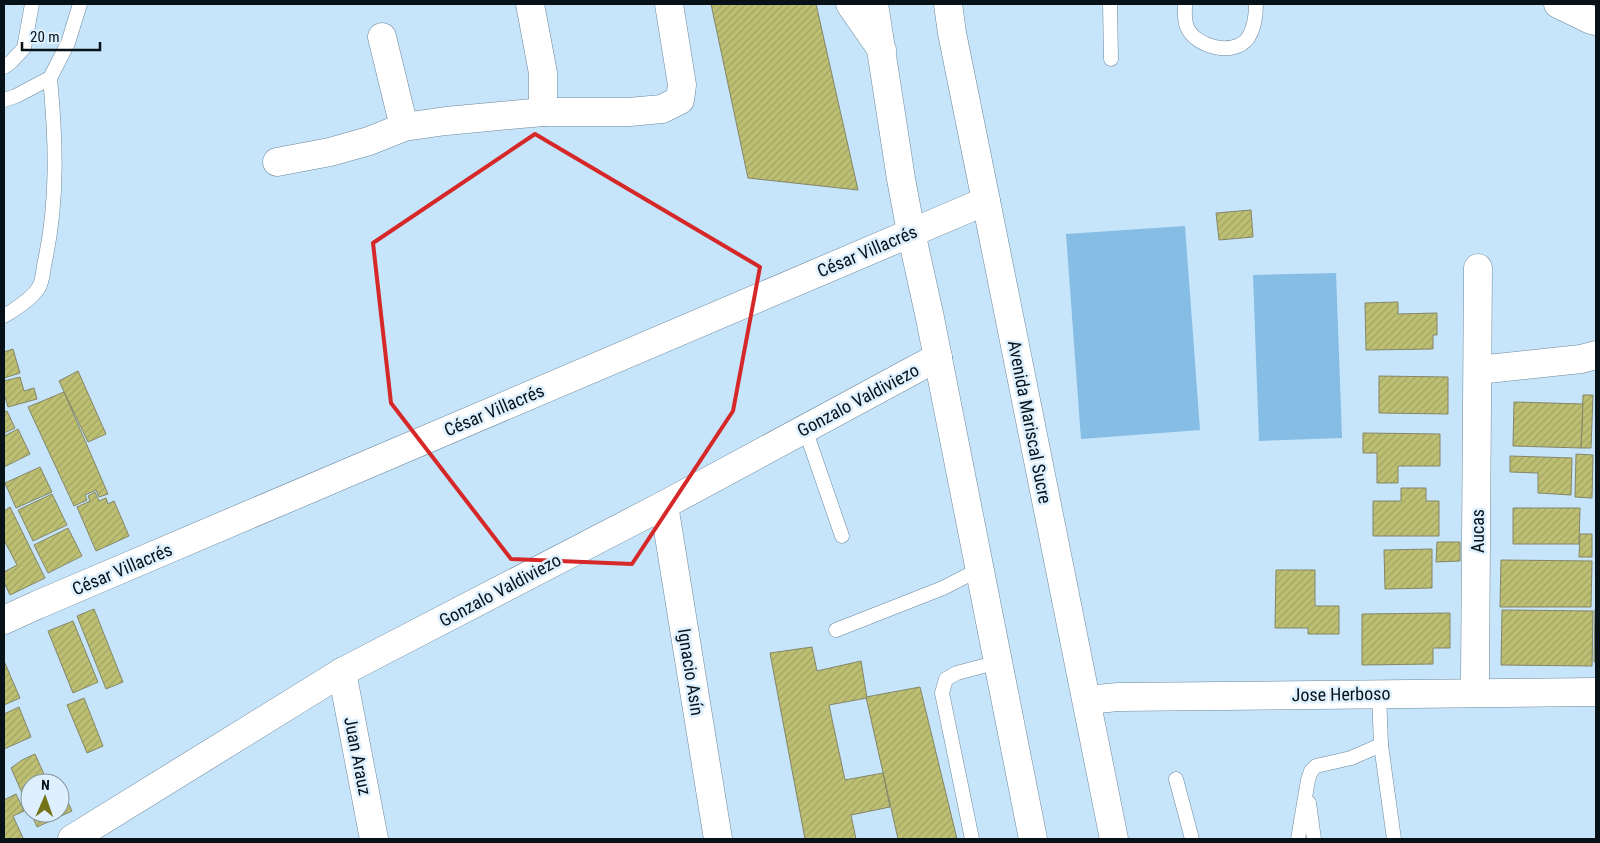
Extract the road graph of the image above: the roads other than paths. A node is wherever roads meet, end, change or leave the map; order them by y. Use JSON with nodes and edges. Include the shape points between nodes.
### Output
{"nodes":[{"id":1,"x":32,"y":4,"type":"edge"},
{"id":2,"x":80,"y":4,"type":"edge"},
{"id":3,"x":530,"y":4,"type":"edge"},
{"id":4,"x":669,"y":4,"type":"edge"},
{"id":5,"x":850,"y":4,"type":"edge"},
{"id":6,"x":874,"y":4,"type":"edge"},
{"id":7,"x":948,"y":4,"type":"edge"},
{"id":8,"x":1110,"y":4,"type":"edge"},
{"id":9,"x":1184,"y":4,"type":"edge"},
{"id":10,"x":1256,"y":4,"type":"edge"},
{"id":11,"x":1558,"y":4,"type":"edge"},
{"id":12,"x":1596,"y":21,"type":"edge"},
{"id":13,"x":382,"y":37,"type":"dead end"},
{"id":14,"x":882,"y":50,"type":"junction"},
{"id":15,"x":1111,"y":59,"type":"dead end"},
{"id":16,"x":4,"y":67,"type":"edge"},
{"id":17,"x":50,"y":78,"type":"junction"},
{"id":18,"x":4,"y":100,"type":"edge"},
{"id":19,"x":543,"y":112,"type":"junction"},
{"id":20,"x":404,"y":127,"type":"junction"},
{"id":21,"x":277,"y":162,"type":"dead end"},
{"id":22,"x":986,"y":201,"type":"junction"},
{"id":23,"x":911,"y":232,"type":"junction"},
{"id":24,"x":1478,"y":268,"type":"dead end"},
{"id":25,"x":4,"y":316,"type":"edge"},
{"id":26,"x":1596,"y":355,"type":"edge"},
{"id":27,"x":938,"y":357,"type":"junction"},
{"id":28,"x":1478,"y":370,"type":"junction"},
{"id":29,"x":805,"y":429,"type":"junction"},
{"id":30,"x":664,"y":505,"type":"junction"},
{"id":31,"x":842,"y":536,"type":"dead end"},
{"id":32,"x":980,"y":569,"type":"junction"},
{"id":33,"x":4,"y":620,"type":"edge"},
{"id":34,"x":836,"y":630,"type":"dead end"},
{"id":35,"x":998,"y":662,"type":"junction"},
{"id":36,"x":342,"y":672,"type":"junction"},
{"id":37,"x":1596,"y":692,"type":"edge"},
{"id":38,"x":1379,"y":693,"type":"junction"},
{"id":39,"x":1477,"y":693,"type":"junction"},
{"id":40,"x":1087,"y":700,"type":"junction"},
{"id":41,"x":1381,"y":745,"type":"junction"},
{"id":42,"x":1176,"y":779,"type":"dead end"},
{"id":43,"x":1307,"y":790,"type":"junction"},
{"id":44,"x":77,"y":838,"type":"edge"},
{"id":45,"x":374,"y":839,"type":"edge"},
{"id":46,"x":718,"y":839,"type":"edge"},
{"id":47,"x":972,"y":839,"type":"edge"},
{"id":48,"x":1033,"y":839,"type":"edge"},
{"id":49,"x":1114,"y":839,"type":"edge"},
{"id":50,"x":1192,"y":839,"type":"edge"},
{"id":51,"x":1298,"y":839,"type":"edge"},
{"id":52,"x":1314,"y":839,"type":"edge"},
{"id":53,"x":1394,"y":839,"type":"edge"}],
"edges":[{"from":1,"to":16,"type":"lane","via":[[24,48]]},
{"from":2,"to":17,"type":"lane","via":[[68,43]]},
{"from":3,"to":19,"type":"street","via":[[543,73]]},
{"from":4,"to":19,"type":"street","via":[[682,85],[680,100],[662,109],[629,112]]},
{"from":5,"to":14,"type":"street"},
{"from":6,"to":14,"type":"street"},
{"from":7,"to":22,"type":"street","name":"Avenida Mariscal Sucre"},
{"from":8,"to":15,"type":"lane"},
{"from":9,"to":10,"type":"lane","via":[[1186,26],[1192,35],[1208,45],[1227,48],[1240,45],[1248,38]]},
{"from":11,"to":12,"type":"street"},
{"from":13,"to":20,"type":"street"},
{"from":14,"to":23,"type":"street"},
{"from":17,"to":18,"type":"lane"},
{"from":17,"to":25,"type":"lane","via":[[55,141],[55,189],[50,236],[39,287],[17,309]]},
{"from":19,"to":20,"type":"street"},
{"from":20,"to":21,"type":"street","via":[[369,142]]},
{"from":22,"to":23,"type":"street","name":"César Villacrés"},
{"from":22,"to":40,"type":"street","name":"Avenida Mariscal Sucre"},
{"from":23,"to":27,"type":"street"},
{"from":23,"to":33,"type":"street","name":"César Villacrés"},
{"from":24,"to":28,"type":"street","name":"Aucas"},
{"from":26,"to":28,"type":"street"},
{"from":27,"to":29,"type":"street","name":"Gonzalo Valdiviezo"},
{"from":27,"to":32,"type":"street"},
{"from":28,"to":39,"type":"street","name":"Aucas"},
{"from":29,"to":30,"type":"street","name":"Gonzalo Valdiviezo"},
{"from":29,"to":31,"type":"lane"},
{"from":30,"to":36,"type":"street","name":"Gonzalo Valdiviezo"},
{"from":30,"to":46,"type":"street","name":"Ignacio Asín"},
{"from":32,"to":34,"type":"lane","via":[[943,588]]},
{"from":32,"to":35,"type":"street"},
{"from":35,"to":47,"type":"lane","via":[[956,673],[946,679],[942,692]]},
{"from":35,"to":48,"type":"street"},
{"from":36,"to":44,"type":"street","name":"Gonzalo Valdiviezo"},
{"from":36,"to":45,"type":"street","name":"Juan Arauz"},
{"from":37,"to":39,"type":"street","name":"Jose Herboso"},
{"from":38,"to":39,"type":"street","name":"Jose Herboso"},
{"from":38,"to":40,"type":"street","name":"Jose Herboso"},
{"from":38,"to":41,"type":"lane"},
{"from":40,"to":49,"type":"street","name":"Avenida Mariscal Sucre"},
{"from":41,"to":43,"type":"lane","via":[[1351,758],[1316,766],[1311,771]]},
{"from":41,"to":53,"type":"lane"},
{"from":42,"to":50,"type":"lane"},
{"from":43,"to":51,"type":"lane"},
{"from":43,"to":52,"type":"lane"}]}
